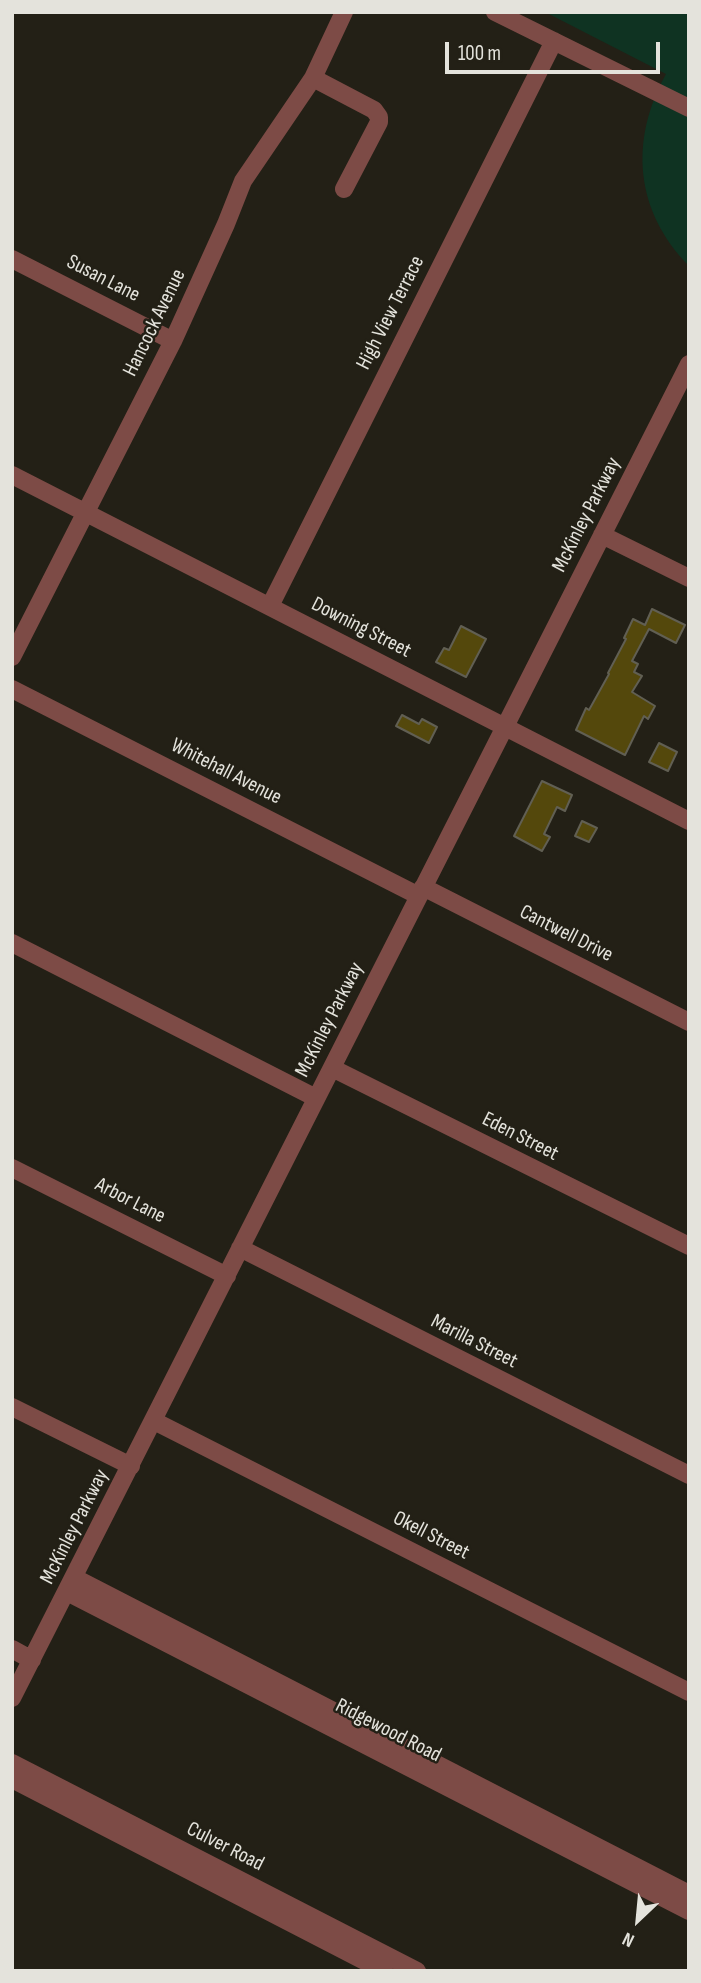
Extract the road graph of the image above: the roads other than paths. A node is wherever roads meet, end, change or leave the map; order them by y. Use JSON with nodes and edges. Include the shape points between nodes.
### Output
{"nodes":[{"id":1,"x":344,"y":12,"type":"edge"},
{"id":2,"x":495,"y":12,"type":"edge"},
{"id":3,"x":554,"y":41,"type":"junction"},
{"id":4,"x":313,"y":78,"type":"junction"},
{"id":5,"x":689,"y":108,"type":"edge"},
{"id":6,"x":344,"y":189,"type":"dead end"},
{"id":7,"x":12,"y":259,"type":"edge"},
{"id":8,"x":173,"y":341,"type":"junction"},
{"id":9,"x":689,"y":364,"type":"edge"},
{"id":10,"x":12,"y":475,"type":"edge"},
{"id":11,"x":86,"y":512,"type":"junction"},
{"id":12,"x":602,"y":535,"type":"junction"},
{"id":13,"x":689,"y":578,"type":"edge"},
{"id":14,"x":270,"y":606,"type":"junction"},
{"id":15,"x":12,"y":657,"type":"edge"},
{"id":16,"x":12,"y":689,"type":"edge"},
{"id":17,"x":505,"y":727,"type":"junction"},
{"id":18,"x":689,"y":821,"type":"edge"},
{"id":19,"x":421,"y":891,"type":"junction"},
{"id":20,"x":12,"y":943,"type":"edge"},
{"id":21,"x":689,"y":1022,"type":"edge"},
{"id":22,"x":332,"y":1068,"type":"junction"},
{"id":23,"x":316,"y":1098,"type":"junction"},
{"id":24,"x":12,"y":1168,"type":"edge"},
{"id":25,"x":689,"y":1246,"type":"edge"},
{"id":26,"x":240,"y":1248,"type":"junction"},
{"id":27,"x":226,"y":1276,"type":"junction"},
{"id":28,"x":12,"y":1407,"type":"edge"},
{"id":29,"x":153,"y":1421,"type":"junction"},
{"id":30,"x":131,"y":1466,"type":"junction"},
{"id":31,"x":689,"y":1475,"type":"edge"},
{"id":32,"x":71,"y":1585,"type":"junction"},
{"id":33,"x":12,"y":1649,"type":"edge"},
{"id":34,"x":32,"y":1660,"type":"junction"},
{"id":35,"x":689,"y":1692,"type":"edge"},
{"id":36,"x":12,"y":1698,"type":"edge"},
{"id":37,"x":12,"y":1763,"type":"edge"},
{"id":38,"x":12,"y":1779,"type":"edge"},
{"id":39,"x":664,"y":1890,"type":"junction"},
{"id":40,"x":689,"y":1894,"type":"edge"},
{"id":41,"x":689,"y":1911,"type":"edge"},
{"id":42,"x":384,"y":1971,"type":"edge"},
{"id":43,"x":417,"y":1971,"type":"edge"}],
"edges":[{"from":1,"to":4,"type":"street","name":"Hancock Avenue"},
{"from":2,"to":3,"type":"street"},
{"from":3,"to":5,"type":"street"},
{"from":3,"to":14,"type":"street","name":"High View Terrace"},
{"from":4,"to":6,"type":"street","via":[[379,117]]},
{"from":4,"to":8,"type":"street","name":"Hancock Avenue","via":[[243,181]]},
{"from":7,"to":8,"type":"street","name":"Susan Lane"},
{"from":8,"to":11,"type":"street","name":"Hancock Avenue"},
{"from":9,"to":12,"type":"street","name":"McKinley Parkway"},
{"from":10,"to":11,"type":"street","name":"Downing Street"},
{"from":11,"to":14,"type":"street","name":"Downing Street"},
{"from":11,"to":15,"type":"street","name":"Hancock Avenue"},
{"from":12,"to":13,"type":"street"},
{"from":12,"to":17,"type":"street","name":"McKinley Parkway"},
{"from":14,"to":17,"type":"street","name":"Downing Street"},
{"from":16,"to":19,"type":"street","name":"Whitehall Avenue"},
{"from":17,"to":18,"type":"street","name":"Downing Street"},
{"from":17,"to":19,"type":"street","name":"McKinley Parkway"},
{"from":19,"to":21,"type":"street","name":"Cantwell Drive"},
{"from":19,"to":22,"type":"street","name":"McKinley Parkway"},
{"from":20,"to":23,"type":"street"},
{"from":22,"to":23,"type":"street","name":"McKinley Parkway"},
{"from":22,"to":25,"type":"street","name":"Eden Street"},
{"from":23,"to":26,"type":"street","name":"McKinley Parkway"},
{"from":24,"to":27,"type":"street","name":"Arbor Lane"},
{"from":26,"to":27,"type":"street","name":"McKinley Parkway"},
{"from":26,"to":31,"type":"street","name":"Marilla Street"},
{"from":27,"to":29,"type":"street","name":"McKinley Parkway"},
{"from":28,"to":30,"type":"street"},
{"from":29,"to":30,"type":"street","name":"McKinley Parkway"},
{"from":29,"to":35,"type":"street","name":"Okell Street"},
{"from":30,"to":32,"type":"street","name":"McKinley Parkway"},
{"from":32,"to":34,"type":"street","name":"McKinley Parkway"},
{"from":32,"to":39,"type":"street","name":"Ridgewood Road"},
{"from":33,"to":34,"type":"street"},
{"from":34,"to":36,"type":"street","name":"McKinley Parkway"},
{"from":37,"to":43,"type":"street","name":"Culver Road"},
{"from":38,"to":42,"type":"street","name":"Culver Road"},
{"from":39,"to":40,"type":"street","name":"Ridgewood Road"},
{"from":39,"to":41,"type":"street","name":"Ridgewood Road"}]}
